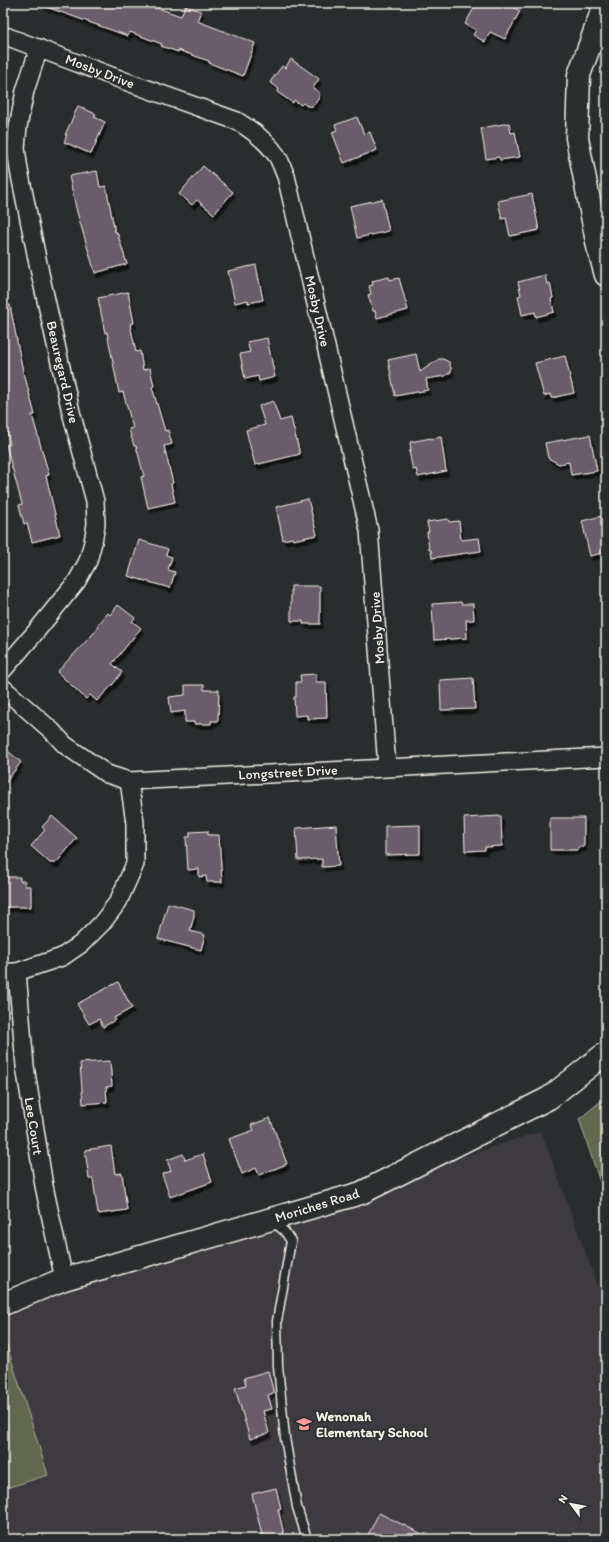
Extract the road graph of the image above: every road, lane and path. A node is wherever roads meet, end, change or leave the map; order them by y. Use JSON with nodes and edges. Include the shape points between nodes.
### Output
{"nodes":[{"id":1,"x":605,"y":3,"type":"edge"},
{"id":2,"x":3,"y":35,"type":"edge"},
{"id":3,"x":39,"y":48,"type":"junction"},
{"id":4,"x":606,"y":275,"type":"edge"},
{"id":5,"x":3,"y":670,"type":"edge"},
{"id":6,"x":3,"y":688,"type":"edge"},
{"id":7,"x":606,"y":757,"type":"edge"},
{"id":8,"x":387,"y":767,"type":"junction"},
{"id":9,"x":129,"y":781,"type":"junction"},
{"id":10,"x":10,"y":972,"type":"edge"},
{"id":11,"x":606,"y":1053,"type":"edge"},
{"id":12,"x":271,"y":1219,"type":"junction"},
{"id":13,"x":64,"y":1279,"type":"junction"},
{"id":14,"x":3,"y":1304,"type":"edge"},
{"id":15,"x":307,"y":1539,"type":"edge"}],
"edges":[{"from":1,"to":4,"type":"street","via":[[579,75],[577,138],[598,247]]},
{"from":2,"to":3,"type":"street","name":"Mosby Drive"},
{"from":3,"to":5,"type":"street","name":"Beauregard Drive","via":[[25,91],[16,148],[71,412],[95,501],[96,524],[88,562],[77,581]]},
{"from":3,"to":8,"type":"street","name":"Mosby Drive","via":[[237,121],[252,130],[278,157],[288,183],[369,530]]},
{"from":6,"to":9,"type":"street","name":"Longstreet Drive","via":[[65,745],[107,774]]},
{"from":7,"to":8,"type":"street","name":"Longstreet Drive"},
{"from":8,"to":9,"type":"street","name":"Longstreet Drive"},
{"from":9,"to":10,"type":"street","via":[[135,823],[135,864],[118,902],[102,923],[62,957]]},
{"from":10,"to":13,"type":"street","name":"Lee Court","via":[[44,1186]]},
{"from":11,"to":12,"type":"street","name":"Moriches Road","via":[[549,1098],[361,1193]]},
{"from":12,"to":13,"type":"street","name":"Moriches Road"},
{"from":12,"to":15,"type":"lane","via":[[291,1241],[277,1321],[278,1366],[285,1438],[297,1507]]},
{"from":13,"to":14,"type":"street","name":"Moriches Road"}]}
